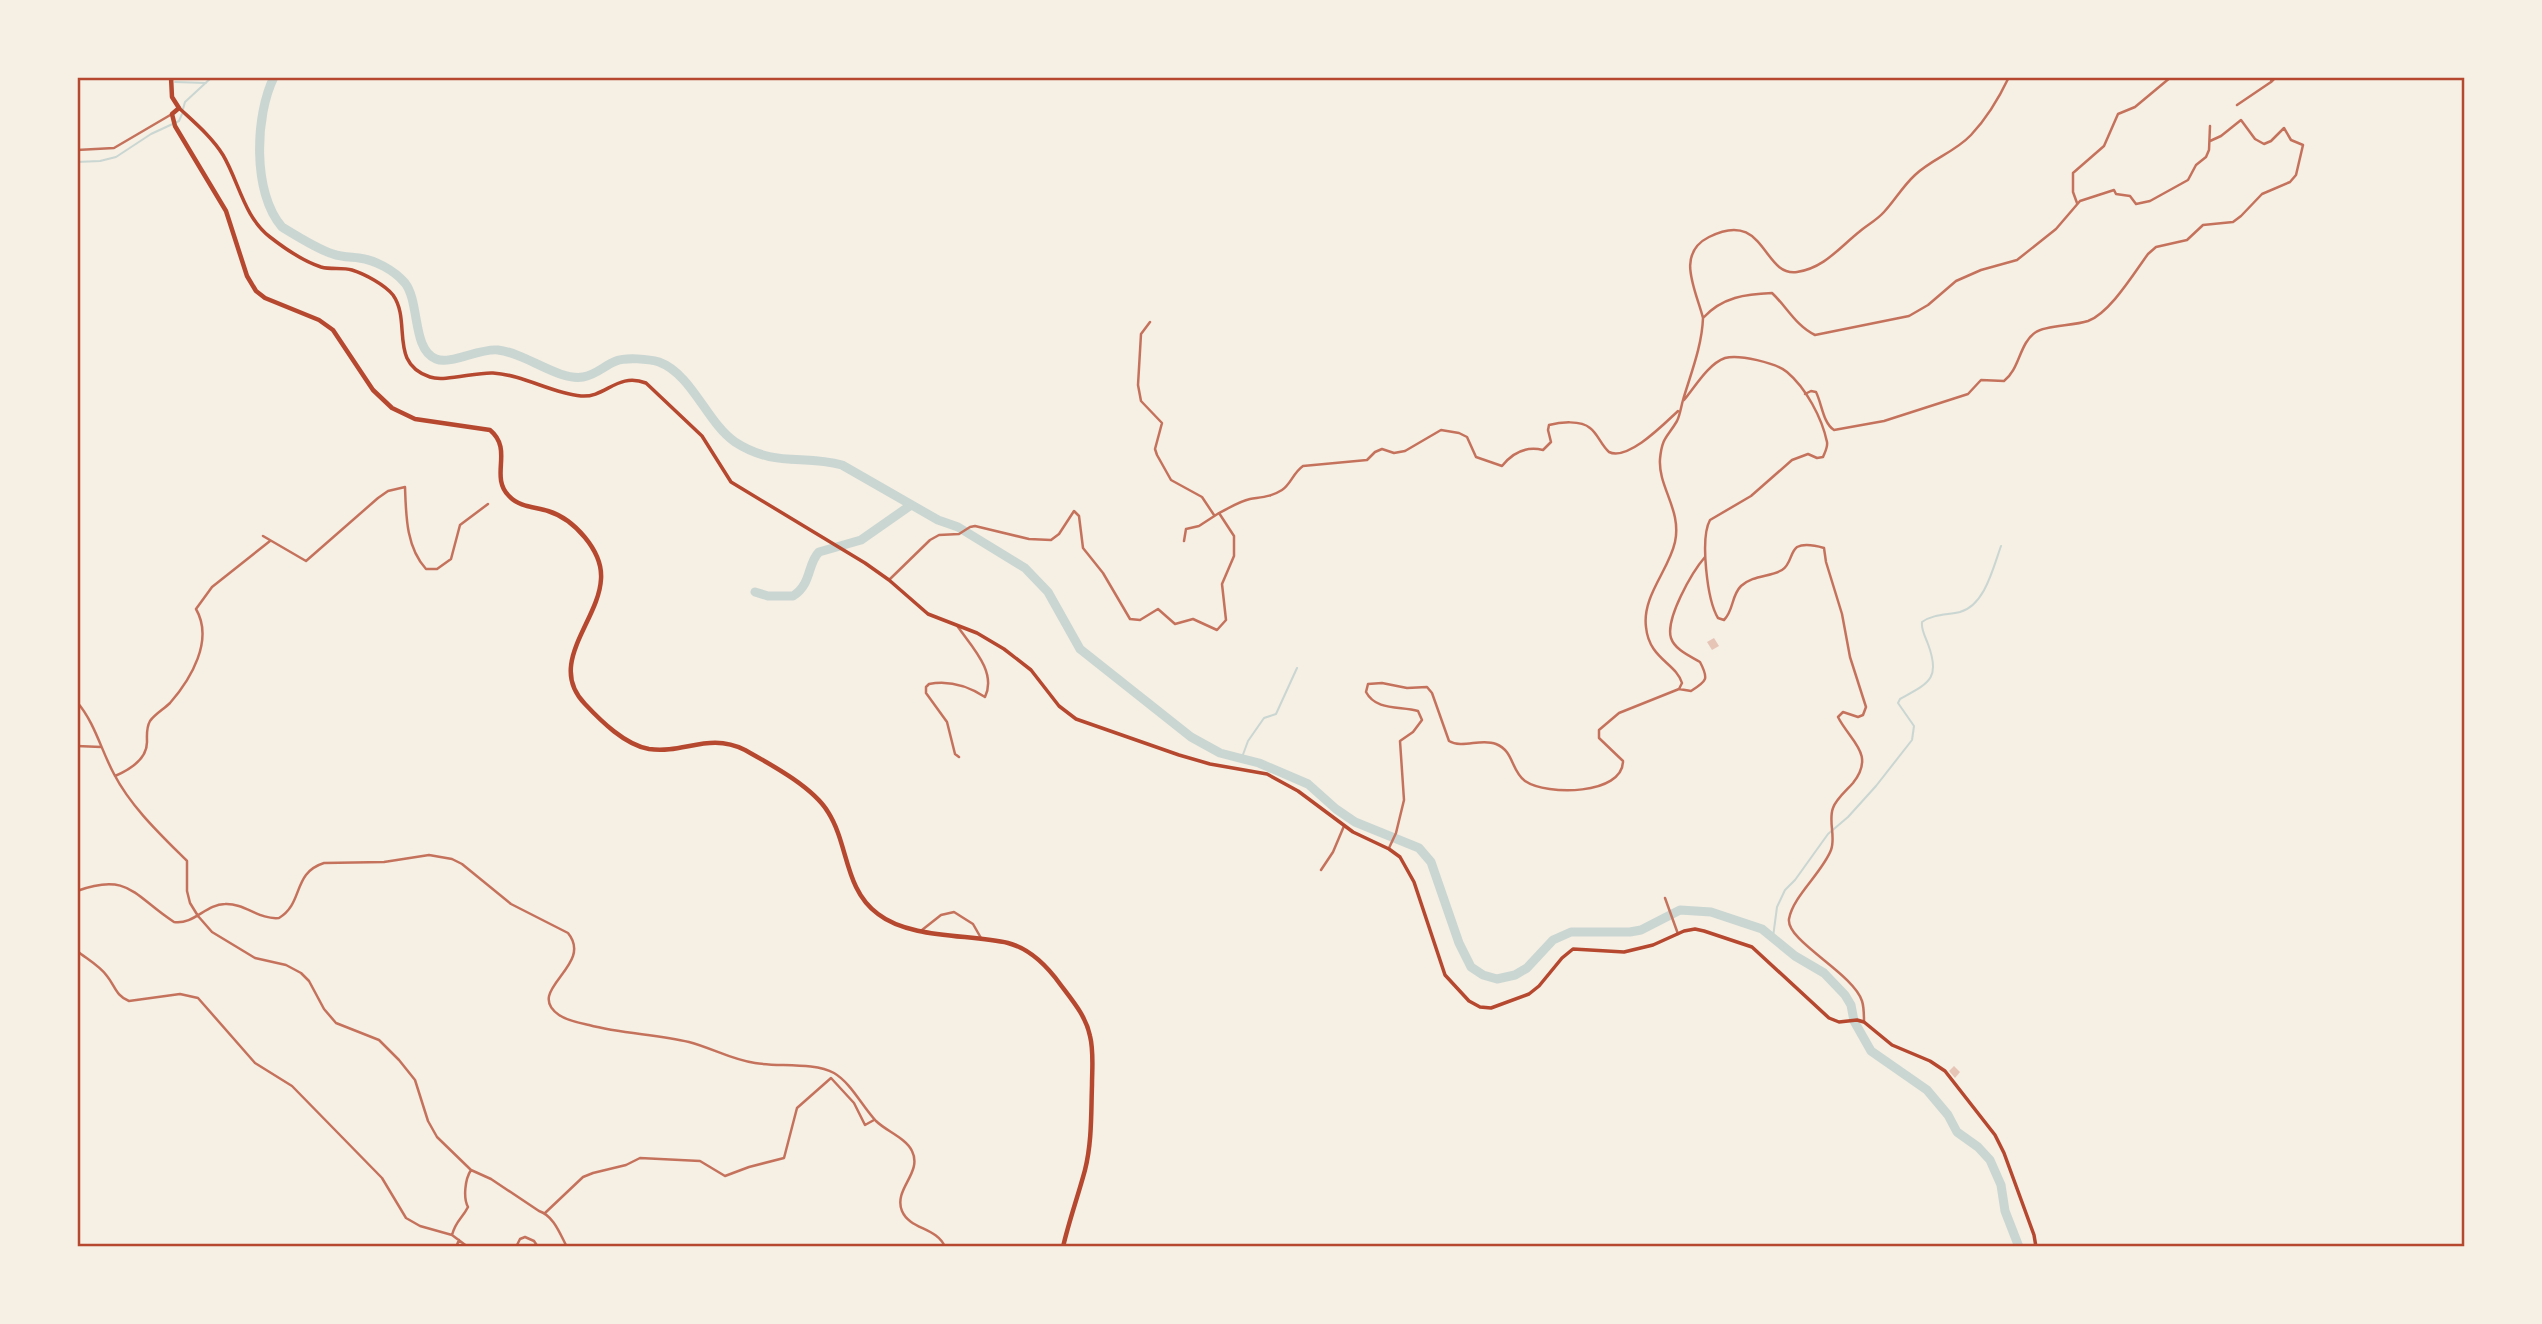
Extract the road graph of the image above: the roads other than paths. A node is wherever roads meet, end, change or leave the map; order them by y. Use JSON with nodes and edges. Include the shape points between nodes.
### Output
{"nodes":[{"id":1,"x":171,"y":77,"type":"edge"},
{"id":2,"x":2009,"y":77,"type":"edge"},
{"id":3,"x":2171,"y":77,"type":"edge"},
{"id":4,"x":2274,"y":77,"type":"edge"},
{"id":5,"x":2237,"y":105,"type":"dead end"},
{"id":6,"x":179,"y":108,"type":"junction"},
{"id":7,"x":172,"y":114,"type":"junction"},
{"id":8,"x":2210,"y":125,"type":"dead end"},
{"id":9,"x":2210,"y":141,"type":"junction"},
{"id":10,"x":77,"y":150,"type":"edge"},
{"id":11,"x":2077,"y":203,"type":"junction"},
{"id":12,"x":1703,"y":318,"type":"junction"},
{"id":13,"x":1150,"y":322,"type":"dead end"},
{"id":14,"x":1805,"y":394,"type":"junction"},
{"id":15,"x":1682,"y":403,"type":"junction"},
{"id":16,"x":1681,"y":409,"type":"junction"},
{"id":17,"x":488,"y":503,"type":"dead end"},
{"id":18,"x":1219,"y":513,"type":"junction"},
{"id":19,"x":1214,"y":515,"type":"junction"},
{"id":20,"x":263,"y":536,"type":"dead end"},
{"id":21,"x":270,"y":541,"type":"junction"},
{"id":22,"x":1184,"y":541,"type":"dead end"},
{"id":23,"x":1705,"y":556,"type":"junction"},
{"id":24,"x":889,"y":580,"type":"junction"},
{"id":25,"x":958,"y":627,"type":"junction"},
{"id":26,"x":1679,"y":689,"type":"junction"},
{"id":27,"x":77,"y":702,"type":"edge"},
{"id":28,"x":77,"y":746,"type":"edge"},
{"id":29,"x":101,"y":747,"type":"junction"},
{"id":30,"x":959,"y":757,"type":"dead end"},
{"id":31,"x":115,"y":776,"type":"junction"},
{"id":32,"x":1344,"y":826,"type":"junction"},
{"id":33,"x":1389,"y":849,"type":"junction"},
{"id":34,"x":1321,"y":870,"type":"dead end"},
{"id":35,"x":77,"y":891,"type":"edge"},
{"id":36,"x":1665,"y":898,"type":"dead end"},
{"id":37,"x":198,"y":916,"type":"junction"},
{"id":38,"x":922,"y":930,"type":"junction"},
{"id":39,"x":1678,"y":934,"type":"junction"},
{"id":40,"x":981,"y":938,"type":"junction"},
{"id":41,"x":77,"y":951,"type":"edge"},
{"id":42,"x":1864,"y":1022,"type":"junction"},
{"id":43,"x":875,"y":1120,"type":"junction"},
{"id":44,"x":471,"y":1170,"type":"junction"},
{"id":45,"x":545,"y":1213,"type":"junction"},
{"id":46,"x":452,"y":1235,"type":"junction"},
{"id":47,"x":459,"y":1240,"type":"junction"},
{"id":48,"x":456,"y":1247,"type":"edge"},
{"id":49,"x":468,"y":1247,"type":"edge"},
{"id":50,"x":516,"y":1247,"type":"edge"},
{"id":51,"x":538,"y":1247,"type":"edge"},
{"id":52,"x":567,"y":1247,"type":"edge"},
{"id":53,"x":945,"y":1247,"type":"edge"},
{"id":54,"x":1063,"y":1247,"type":"edge"},
{"id":55,"x":2036,"y":1247,"type":"edge"}],
"edges":[{"from":1,"to":6,"type":"main road","via":[[172,97]]},
{"from":2,"to":12,"type":"street","via":[[1972,134],[1915,175],[1882,215],[1825,261],[1798,272],[1783,270],[1749,233],[1737,229],[1698,244],[1689,264]]},
{"from":3,"to":11,"type":"street","via":[[2135,107],[2118,114],[2104,146],[2073,173]]},
{"from":4,"to":5,"type":"street"},
{"from":6,"to":7,"type":"main road"},
{"from":6,"to":24,"type":"main road","via":[[215,143],[250,214],[267,234],[323,268],[354,271],[393,295],[408,362],[419,372],[436,379],[508,374],[582,396],[625,380],[646,383],[702,436],[731,482]]},
{"from":7,"to":10,"type":"street","via":[[114,148]]},
{"from":7,"to":38,"type":"main road","via":[[226,211],[256,291],[333,330],[373,390],[392,408],[415,419],[490,430],[498,436],[506,494],[564,518],[592,548],[601,569],[600,590],[572,658],[572,682],[586,705],[637,745],[661,750],[707,742],[727,744],[743,749],[808,790],[838,831],[854,886],[867,905],[895,924]]},
{"from":8,"to":9,"type":"street"},
{"from":9,"to":11,"type":"street","via":[[2206,157],[2188,180],[2150,201],[2136,204],[2130,196],[2114,190]]},
{"from":9,"to":14,"type":"street","via":[[2241,120],[2264,144],[2284,128],[2291,140],[2304,145],[2290,182],[2262,194],[2233,222],[2203,225],[2187,240],[2157,247],[2098,316],[2032,334],[2004,381],[1981,380],[1968,394],[1884,421],[1835,430],[1830,429],[1816,392]]},
{"from":11,"to":12,"type":"street","via":[[2031,251],[1956,281],[1909,316],[1815,335],[1801,327],[1772,293],[1728,299]]},
{"from":12,"to":15,"type":"street"},
{"from":13,"to":19,"type":"street","via":[[1141,334],[1139,385],[1141,401],[1162,423],[1157,456],[1171,480],[1202,497]]},
{"from":14,"to":15,"type":"street","via":[[1775,365],[1726,358],[1711,367]]},
{"from":14,"to":23,"type":"street","via":[[1827,443],[1823,457],[1808,454],[1792,460],[1751,496],[1713,517],[1706,528]]},
{"from":15,"to":16,"type":"street"},
{"from":16,"to":18,"type":"street","via":[[1620,454],[1609,452],[1583,424],[1549,425],[1551,442],[1543,450],[1532,447],[1516,453],[1502,466],[1476,457],[1467,437],[1441,430],[1405,451],[1382,449],[1367,460],[1303,466],[1281,491]]},
{"from":16,"to":26,"type":"street","via":[[1664,436],[1660,460],[1674,508],[1675,544],[1651,597],[1646,628],[1655,653],[1679,676]]},
{"from":17,"to":21,"type":"street","via":[[460,526],[451,559],[437,569],[426,569],[412,546],[405,487],[378,498],[306,561]]},
{"from":18,"to":19,"type":"street"},
{"from":18,"to":24,"type":"street","via":[[1234,536],[1234,556],[1222,584],[1226,621],[1217,630],[1192,619],[1175,624],[1158,609],[1140,620],[1130,619],[1083,548],[1074,511],[1051,540],[970,527],[959,534],[939,536]]},
{"from":19,"to":22,"type":"street","via":[[1186,529]]},
{"from":20,"to":21,"type":"street"},
{"from":21,"to":31,"type":"street","via":[[212,587],[196,609],[202,621],[202,642],[187,681],[151,720],[144,755]]},
{"from":23,"to":26,"type":"street","via":[[1671,621],[1671,637],[1679,649],[1700,662],[1706,678],[1691,691]]},
{"from":23,"to":42,"type":"street","via":[[1713,610],[1724,620],[1741,586],[1780,572],[1799,546],[1824,548],[1866,707],[1858,718],[1843,712],[1838,717],[1857,743],[1862,764],[1832,808],[1832,848],[1797,901],[1789,927],[1855,988],[1863,1002]]},
{"from":24,"to":25,"type":"main road","via":[[928,614]]},
{"from":25,"to":30,"type":"street","via":[[984,664],[989,690],[985,697],[954,683],[929,684],[926,692],[947,722]]},
{"from":25,"to":32,"type":"main road","via":[[977,633],[1020,661],[1076,719],[1179,755],[1267,775],[1298,791]]},
{"from":26,"to":33,"type":"street","via":[[1619,713],[1599,730],[1599,738],[1623,761],[1616,778],[1563,792],[1524,780],[1507,750],[1494,743],[1449,741],[1427,687],[1368,684],[1366,692],[1376,704],[1418,711],[1422,720],[1399,741],[1405,800]]},
{"from":27,"to":29,"type":"street"},
{"from":28,"to":29,"type":"street"},
{"from":29,"to":31,"type":"street"},
{"from":31,"to":37,"type":"street","via":[[151,824],[187,861],[187,891]]},
{"from":32,"to":33,"type":"main road"},
{"from":32,"to":34,"type":"street"},
{"from":33,"to":39,"type":"main road","via":[[1408,867],[1445,975],[1469,1002],[1480,1007],[1504,1005],[1529,995],[1573,949],[1624,952]]},
{"from":35,"to":37,"type":"street","via":[[102,883],[118,884],[134,890],[174,922]]},
{"from":36,"to":39,"type":"street"},
{"from":37,"to":43,"type":"street","via":[[225,904],[279,918],[292,907],[303,877],[324,863],[384,862],[429,855],[452,859],[511,904],[573,939],[573,960],[551,987],[551,1002],[558,1015],[602,1028],[687,1041],[757,1064],[825,1069],[841,1078]]},
{"from":37,"to":44,"type":"street","via":[[212,932],[245,953],[301,973],[336,1023],[388,1048],[415,1080],[437,1137]]},
{"from":38,"to":40,"type":"main road"},
{"from":38,"to":40,"type":"street","via":[[941,915],[954,912],[974,924]]},
{"from":39,"to":42,"type":"main road","via":[[1695,929],[1752,947],[1829,1018]]},
{"from":40,"to":54,"type":"main road","via":[[1016,945],[1037,958],[1082,1015],[1090,1036],[1091,1133]]},
{"from":41,"to":46,"type":"street","via":[[129,1001],[180,994],[198,998],[255,1063],[292,1086],[382,1178],[406,1218]]},
{"from":42,"to":55,"type":"main road","via":[[1892,1045],[1938,1066],[1953,1080],[2004,1153]]},
{"from":43,"to":45,"type":"street","via":[[865,1125],[854,1103],[831,1078],[797,1108],[784,1158],[725,1176],[700,1161],[640,1158],[583,1177]]},
{"from":43,"to":53,"type":"street","via":[[914,1154],[912,1173],[899,1201],[905,1217],[940,1237]]},
{"from":44,"to":45,"type":"street"},
{"from":44,"to":46,"type":"street","via":[[467,1174],[467,1208]]},
{"from":45,"to":52,"type":"street"},
{"from":46,"to":47,"type":"street"},
{"from":47,"to":48,"type":"street"},
{"from":47,"to":49,"type":"street"},
{"from":50,"to":51,"type":"street","via":[[525,1237]]}]}
